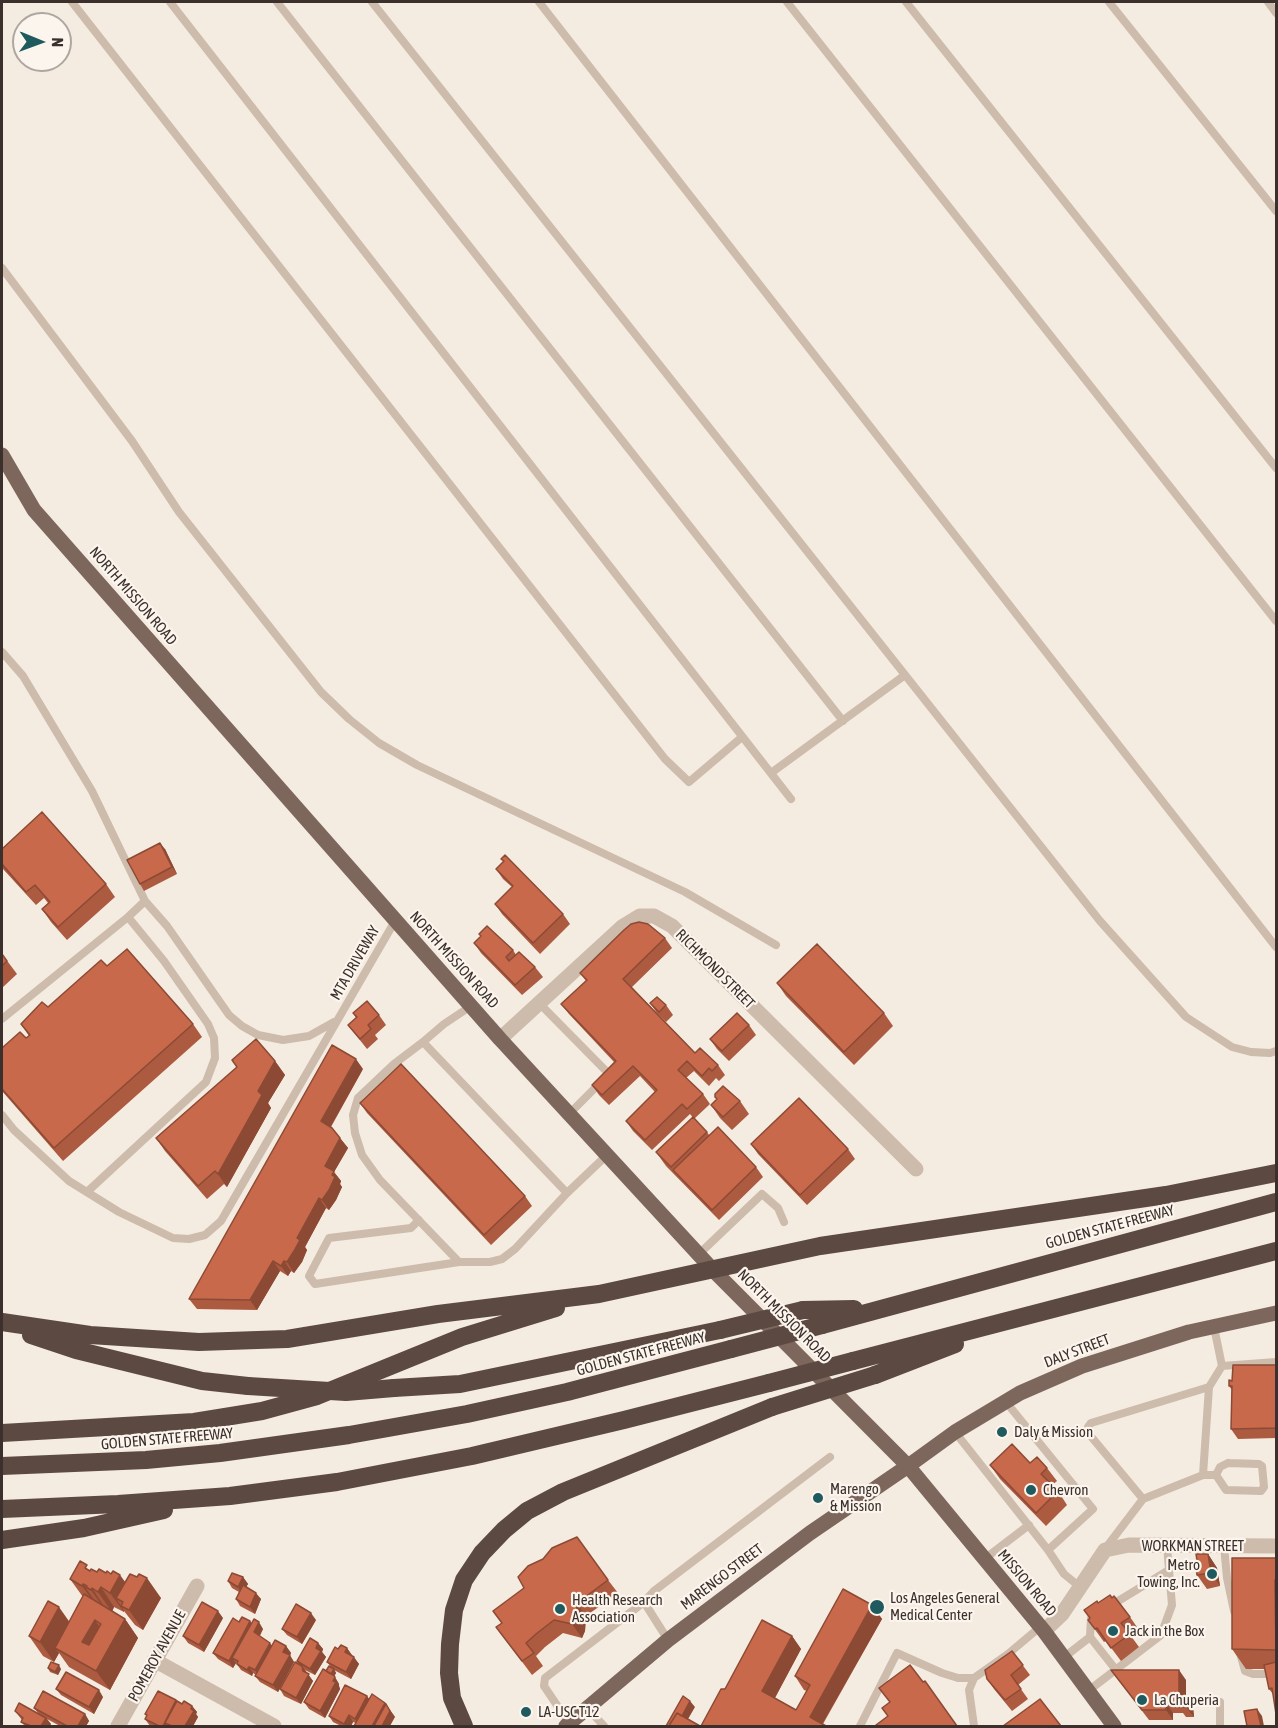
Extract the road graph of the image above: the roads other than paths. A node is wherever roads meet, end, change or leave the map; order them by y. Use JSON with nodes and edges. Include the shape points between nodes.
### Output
{"nodes":[{"id":1,"x":72,"y":2,"type":"edge"},
{"id":2,"x":171,"y":2,"type":"edge"},
{"id":3,"x":277,"y":2,"type":"edge"},
{"id":4,"x":372,"y":2,"type":"edge"},
{"id":5,"x":539,"y":2,"type":"edge"},
{"id":6,"x":787,"y":2,"type":"edge"},
{"id":7,"x":906,"y":2,"type":"edge"},
{"id":8,"x":1109,"y":2,"type":"edge"},
{"id":9,"x":1268,"y":2,"type":"edge"},
{"id":10,"x":1276,"y":13,"type":"edge"},
{"id":11,"x":1276,"y":212,"type":"edge"},
{"id":12,"x":2,"y":268,"type":"edge"},
{"id":13,"x":2,"y":454,"type":"edge"},
{"id":14,"x":1276,"y":468,"type":"edge"},
{"id":15,"x":1276,"y":621,"type":"edge"},
{"id":16,"x":2,"y":652,"type":"edge"},
{"id":17,"x":905,"y":675,"type":"junction"},
{"id":18,"x":843,"y":721,"type":"junction"},
{"id":19,"x":742,"y":736,"type":"junction"},
{"id":20,"x":771,"y":774,"type":"junction"},
{"id":21,"x":791,"y":799,"type":"dead end"},
{"id":22,"x":145,"y":901,"type":"junction"},
{"id":23,"x":128,"y":917,"type":"junction"},
{"id":24,"x":395,"y":921,"type":"junction"},
{"id":25,"x":776,"y":945,"type":"dead end"},
{"id":26,"x":1276,"y":947,"type":"edge"},
{"id":27,"x":539,"y":1003,"type":"junction"},
{"id":28,"x":471,"y":1006,"type":"junction"},
{"id":29,"x":339,"y":1018,"type":"junction"},
{"id":30,"x":2,"y":1019,"type":"edge"},
{"id":31,"x":500,"y":1040,"type":"junction"},
{"id":32,"x":423,"y":1042,"type":"junction"},
{"id":33,"x":1276,"y":1051,"type":"edge"},
{"id":34,"x":569,"y":1114,"type":"junction"},
{"id":35,"x":2,"y":1115,"type":"edge"},
{"id":36,"x":607,"y":1155,"type":"junction"},
{"id":37,"x":916,"y":1169,"type":"dead end"},
{"id":38,"x":1276,"y":1173,"type":"edge"},
{"id":39,"x":87,"y":1192,"type":"junction"},
{"id":40,"x":567,"y":1193,"type":"junction"},
{"id":41,"x":1276,"y":1202,"type":"edge"},
{"id":42,"x":419,"y":1220,"type":"junction"},
{"id":43,"x":784,"y":1222,"type":"dead end"},
{"id":44,"x":1276,"y":1251,"type":"edge"},
{"id":45,"x":699,"y":1254,"type":"junction"},
{"id":46,"x":459,"y":1262,"type":"junction"},
{"id":47,"x":713,"y":1270,"type":"junction"},
{"id":48,"x":599,"y":1294,"type":"junction"},
{"id":49,"x":880,"y":1308,"type":"junction"},
{"id":50,"x":1040,"y":1312,"type":"junction"},
{"id":51,"x":1276,"y":1313,"type":"edge"},
{"id":52,"x":2,"y":1324,"type":"edge"},
{"id":53,"x":1214,"y":1327,"type":"junction"},
{"id":54,"x":1276,"y":1362,"type":"edge"},
{"id":55,"x":1222,"y":1366,"type":"junction"},
{"id":56,"x":1209,"y":1387,"type":"junction"},
{"id":57,"x":1006,"y":1402,"type":"junction"},
{"id":58,"x":955,"y":1432,"type":"junction"},
{"id":59,"x":2,"y":1433,"type":"edge"},
{"id":60,"x":830,"y":1457,"type":"dead end"},
{"id":61,"x":2,"y":1466,"type":"edge"},
{"id":62,"x":908,"y":1466,"type":"junction"},
{"id":63,"x":1203,"y":1475,"type":"junction"},
{"id":64,"x":1216,"y":1475,"type":"junction"},
{"id":65,"x":230,"y":1496,"type":"junction"},
{"id":66,"x":1143,"y":1499,"type":"junction"},
{"id":67,"x":2,"y":1509,"type":"edge"},
{"id":68,"x":1029,"y":1525,"type":"junction"},
{"id":69,"x":9,"y":1539,"type":"edge"},
{"id":70,"x":1167,"y":1546,"type":"junction"},
{"id":71,"x":1224,"y":1546,"type":"junction"},
{"id":72,"x":1276,"y":1546,"type":"edge"},
{"id":73,"x":1048,"y":1550,"type":"junction"},
{"id":74,"x":1105,"y":1550,"type":"junction"},
{"id":75,"x":983,"y":1560,"type":"junction"},
{"id":76,"x":1169,"y":1570,"type":"junction"},
{"id":77,"x":197,"y":1586,"type":"dead end"},
{"id":78,"x":1080,"y":1587,"type":"junction"},
{"id":79,"x":644,"y":1602,"type":"junction"},
{"id":80,"x":1235,"y":1616,"type":"edge"},
{"id":81,"x":1042,"y":1629,"type":"junction"},
{"id":82,"x":1090,"y":1636,"type":"junction"},
{"id":83,"x":668,"y":1640,"type":"junction"},
{"id":84,"x":1239,"y":1647,"type":"edge"},
{"id":85,"x":1063,"y":1658,"type":"junction"},
{"id":86,"x":154,"y":1660,"type":"junction"},
{"id":87,"x":1116,"y":1670,"type":"junction"},
{"id":88,"x":1276,"y":1674,"type":"edge"},
{"id":89,"x":974,"y":1678,"type":"junction"},
{"id":90,"x":1088,"y":1691,"type":"junction"},
{"id":91,"x":1220,"y":1702,"type":"dead end"},
{"id":92,"x":587,"y":1708,"type":"junction"},
{"id":93,"x":568,"y":1725,"type":"edge"},
{"id":94,"x":118,"y":1726,"type":"edge"},
{"id":95,"x":274,"y":1726,"type":"edge"},
{"id":96,"x":464,"y":1726,"type":"edge"},
{"id":97,"x":604,"y":1726,"type":"edge"},
{"id":98,"x":860,"y":1726,"type":"edge"},
{"id":99,"x":974,"y":1726,"type":"edge"},
{"id":100,"x":1114,"y":1726,"type":"edge"},
{"id":101,"x":1220,"y":1726,"type":"edge"}],
"edges":[{"from":1,"to":19,"type":"lane","via":[[665,759],[689,782]]},
{"from":2,"to":19,"type":"lane"},
{"from":3,"to":18,"type":"lane"},
{"from":4,"to":17,"type":"lane"},
{"from":5,"to":26,"type":"lane"},
{"from":6,"to":15,"type":"lane"},
{"from":7,"to":14,"type":"lane"},
{"from":8,"to":11,"type":"lane"},
{"from":9,"to":10,"type":"lane"},
{"from":12,"to":25,"type":"lane","via":[[132,441],[179,512],[321,692],[349,719],[417,765],[685,892]]},
{"from":13,"to":24,"type":"main road","name":"NORTH MISSION ROAD","via":[[34,510]]},
{"from":16,"to":22,"type":"lane","via":[[23,676],[92,791]]},
{"from":17,"to":18,"type":"lane"},
{"from":17,"to":33,"type":"lane","via":[[1100,921],[1186,1017],[1232,1047],[1251,1052]]},
{"from":18,"to":20,"type":"lane"},
{"from":19,"to":20,"type":"lane"},
{"from":20,"to":21,"type":"lane"},
{"from":22,"to":23,"type":"lane"},
{"from":22,"to":29,"type":"lane","via":[[229,1015],[242,1026],[266,1038],[292,1040],[317,1033]]},
{"from":23,"to":30,"type":"lane"},
{"from":23,"to":39,"type":"lane","via":[[208,1024],[214,1038],[215,1058],[206,1082]]},
{"from":24,"to":28,"type":"main road","name":"NORTH MISSION ROAD"},
{"from":24,"to":29,"type":"lane","name":"MTA DRIVEWAY"},
{"from":27,"to":31,"type":"street","name":"RICHMOND STREET"},
{"from":27,"to":34,"type":"lane","via":[[609,1074]]},
{"from":27,"to":37,"type":"street","name":"RICHMOND STREET","via":[[622,927],[640,916],[654,916],[672,926]]},
{"from":28,"to":31,"type":"main road","name":"NORTH MISSION ROAD"},
{"from":28,"to":32,"type":"lane"},
{"from":29,"to":39,"type":"lane","name":"MTA DRIVEWAY","via":[[221,1221],[210,1232],[189,1239],[168,1237]]},
{"from":31,"to":34,"type":"main road","name":"NORTH MISSION ROAD"},
{"from":32,"to":40,"type":"lane"},
{"from":32,"to":42,"type":"lane","via":[[358,1098],[353,1115],[362,1155]]},
{"from":34,"to":36,"type":"main road","name":"NORTH MISSION ROAD"},
{"from":35,"to":39,"type":"lane","via":[[69,1181]]},
{"from":36,"to":40,"type":"lane"},
{"from":36,"to":45,"type":"main road","name":"NORTH MISSION ROAD"},
{"from":38,"to":47,"type":"highway","via":[[1166,1195],[820,1246]]},
{"from":40,"to":46,"type":"lane","via":[[502,1259]]},
{"from":41,"to":49,"type":"highway","name":"GOLDEN STATE FREEWAY"},
{"from":42,"to":46,"type":"lane"},
{"from":42,"to":46,"type":"lane","via":[[411,1228],[329,1238],[309,1276],[315,1284]]},
{"from":43,"to":45,"type":"lane","via":[[778,1208],[762,1194]]},
{"from":44,"to":50,"type":"highway"},
{"from":45,"to":47,"type":"main road","name":"NORTH MISSION ROAD"},
{"from":47,"to":48,"type":"highway"},
{"from":47,"to":62,"type":"main road","name":"NORTH MISSION ROAD"},
{"from":48,"to":52,"type":"highway","via":[[438,1314],[287,1339],[199,1342]]},
{"from":48,"to":59,"type":"highway","via":[[462,1337],[316,1396],[262,1411],[194,1422]]},
{"from":49,"to":52,"type":"highway","bridge":true,"via":[[803,1310],[460,1384],[346,1392],[202,1381],[76,1350]]},
{"from":49,"to":61,"type":"highway","name":"GOLDEN STATE FREEWAY","bridge":true,"via":[[567,1392],[408,1425],[220,1453]]},
{"from":50,"to":65,"type":"highway","bridge":true,"via":[[472,1456],[337,1482]]},
{"from":50,"to":96,"type":"highway","bridge":true,"via":[[875,1375],[772,1407],[563,1492],[527,1511],[482,1553],[464,1580],[454,1610],[449,1673],[452,1698]]},
{"from":51,"to":53,"type":"main road","name":"DALY STREET"},
{"from":53,"to":55,"type":"lane"},
{"from":53,"to":57,"type":"main road","name":"DALY STREET","via":[[1082,1366]]},
{"from":54,"to":55,"type":"lane"},
{"from":55,"to":56,"type":"lane"},
{"from":56,"to":63,"type":"lane"},
{"from":56,"to":66,"type":"lane","via":[[1088,1427],[1089,1434]]},
{"from":57,"to":58,"type":"main road","name":"DALY STREET"},
{"from":57,"to":73,"type":"lane","via":[[1094,1509]]},
{"from":58,"to":62,"type":"main road","name":"DALY STREET"},
{"from":58,"to":68,"type":"lane"},
{"from":60,"to":79,"type":"lane"},
{"from":62,"to":75,"type":"main road","name":"MISSION ROAD"},
{"from":62,"to":83,"type":"main road","name":"MARENGO STREET","via":[[810,1533]]},
{"from":63,"to":64,"type":"lane"},
{"from":63,"to":66,"type":"lane"},
{"from":64,"to":64,"type":"lane","via":[[1226,1490],[1258,1492],[1264,1487],[1264,1470],[1259,1464],[1228,1463]]},
{"from":65,"to":67,"type":"highway"},
{"from":65,"to":69,"type":"highway","via":[[84,1528]]},
{"from":66,"to":74,"type":"lane"},
{"from":68,"to":73,"type":"lane"},
{"from":68,"to":75,"type":"lane"},
{"from":70,"to":71,"type":"street","name":"WORKMAN STREET"},
{"from":70,"to":74,"type":"street","name":"WORKMAN STREET","via":[[1129,1545]]},
{"from":70,"to":76,"type":"lane"},
{"from":71,"to":72,"type":"street","name":"WORKMAN STREET"},
{"from":71,"to":80,"type":"lane"},
{"from":73,"to":78,"type":"lane","via":[[1064,1574]]},
{"from":74,"to":78,"type":"street"},
{"from":75,"to":81,"type":"main road","name":"MISSION ROAD"},
{"from":76,"to":82,"type":"lane","via":[[1091,1618]]},
{"from":76,"to":87,"type":"lane","via":[[1172,1605],[1161,1635]]},
{"from":77,"to":86,"type":"street","name":"POMEROY AVENUE"},
{"from":78,"to":81,"type":"street","via":[[1062,1614]]},
{"from":79,"to":83,"type":"lane"},
{"from":79,"to":93,"type":"lane","via":[[545,1678],[544,1686]]},
{"from":81,"to":85,"type":"main road","name":"MISSION ROAD"},
{"from":81,"to":89,"type":"lane"},
{"from":82,"to":85,"type":"lane"},
{"from":82,"to":87,"type":"lane"},
{"from":83,"to":92,"type":"main road","name":"MARENGO STREET"},
{"from":84,"to":88,"type":"lane","via":[[1245,1671]]},
{"from":85,"to":90,"type":"main road","name":"MISSION ROAD"},
{"from":86,"to":94,"type":"street","name":"POMEROY AVENUE"},
{"from":86,"to":95,"type":"street"},
{"from":87,"to":90,"type":"lane"},
{"from":89,"to":98,"type":"lane","via":[[942,1673],[897,1653]]},
{"from":89,"to":99,"type":"lane","via":[[969,1690]]},
{"from":90,"to":100,"type":"main road","name":"MISSION ROAD"},
{"from":91,"to":101,"type":"lane"},
{"from":92,"to":93,"type":"main road","name":"MARENGO STREET"},
{"from":92,"to":97,"type":"lane"}]}
